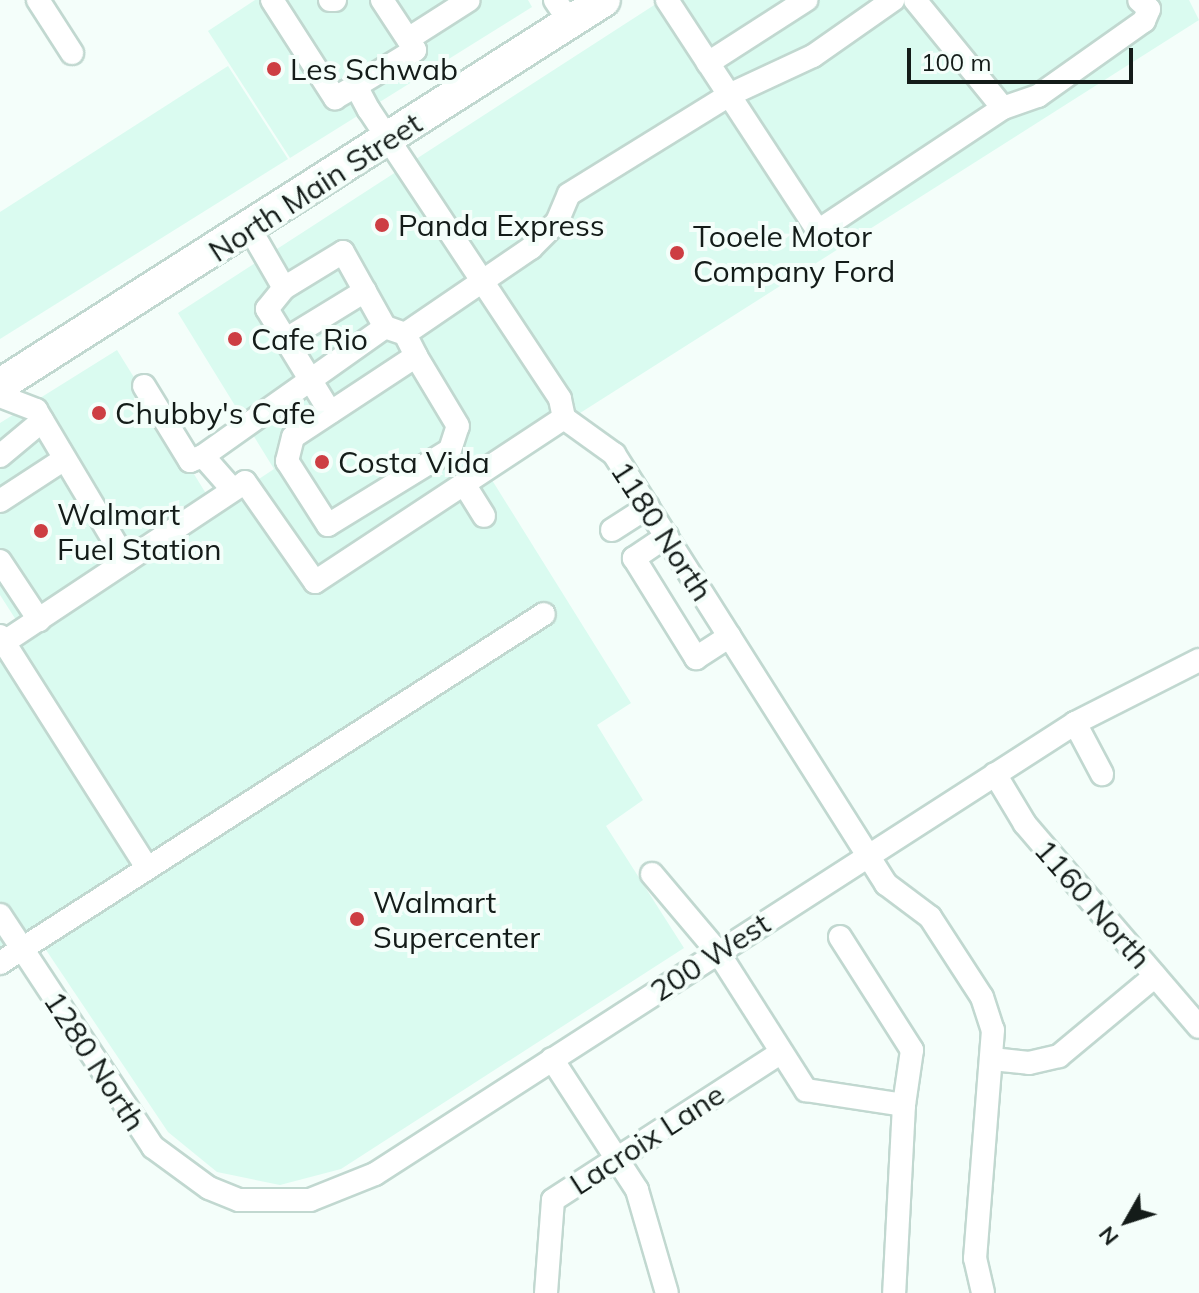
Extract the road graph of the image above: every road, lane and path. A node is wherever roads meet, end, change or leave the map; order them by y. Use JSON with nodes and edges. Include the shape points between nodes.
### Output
{"nodes":[{"id":1,"x":272,"y":0,"type":"edge"},
{"id":2,"x":382,"y":0,"type":"edge"},
{"id":3,"x":469,"y":0,"type":"edge"},
{"id":4,"x":604,"y":0,"type":"edge"},
{"id":5,"x":667,"y":0,"type":"edge"},
{"id":6,"x":806,"y":0,"type":"edge"},
{"id":7,"x":893,"y":0,"type":"edge"},
{"id":8,"x":915,"y":0,"type":"edge"},
{"id":9,"x":1139,"y":0,"type":"edge"},
{"id":10,"x":40,"y":1,"type":"edge"},
{"id":11,"x":562,"y":11,"type":"edge"},
{"id":12,"x":408,"y":39,"type":"junction"},
{"id":13,"x":72,"y":53,"type":"dead end"},
{"id":14,"x":708,"y":63,"type":"junction"},
{"id":15,"x":356,"y":86,"type":"junction"},
{"id":16,"x":729,"y":95,"type":"junction"},
{"id":17,"x":1003,"y":108,"type":"junction"},
{"id":18,"x":389,"y":141,"type":"junction"},
{"id":19,"x":250,"y":229,"type":"junction"},
{"id":20,"x":485,"y":283,"type":"junction"},
{"id":21,"x":284,"y":288,"type":"junction"},
{"id":22,"x":365,"y":291,"type":"junction"},
{"id":23,"x":395,"y":330,"type":"junction"},
{"id":24,"x":285,"y":340,"type":"junction"},
{"id":25,"x":416,"y":356,"type":"junction"},
{"id":26,"x":307,"y":376,"type":"junction"},
{"id":27,"x":12,"y":378,"type":"edge"},
{"id":28,"x":144,"y":386,"type":"dead end"},
{"id":29,"x":0,"y":396,"type":"edge"},
{"id":30,"x":330,"y":412,"type":"junction"},
{"id":31,"x":564,"y":418,"type":"junction"},
{"id":32,"x":42,"y":421,"type":"junction"},
{"id":33,"x":0,"y":456,"type":"edge"},
{"id":34,"x":203,"y":456,"type":"junction"},
{"id":35,"x":63,"y":460,"type":"junction"},
{"id":36,"x":466,"y":487,"type":"junction"},
{"id":37,"x":233,"y":490,"type":"junction"},
{"id":38,"x":0,"y":501,"type":"edge"},
{"id":39,"x":648,"y":507,"type":"junction"},
{"id":40,"x":484,"y":516,"type":"dead end"},
{"id":41,"x":612,"y":530,"type":"dead end"},
{"id":42,"x":667,"y":536,"type":"junction"},
{"id":43,"x":0,"y":561,"type":"edge"},
{"id":44,"x":126,"y":561,"type":"junction"},
{"id":45,"x":544,"y":614,"type":"dead end"},
{"id":46,"x":39,"y":620,"type":"junction"},
{"id":47,"x":730,"y":636,"type":"junction"},
{"id":48,"x":1,"y":641,"type":"edge"},
{"id":49,"x":1199,"y":660,"type":"edge"},
{"id":50,"x":1075,"y":723,"type":"junction"},
{"id":51,"x":995,"y":774,"type":"junction"},
{"id":52,"x":1102,"y":774,"type":"dead end"},
{"id":53,"x":869,"y":856,"type":"junction"},
{"id":54,"x":147,"y":868,"type":"junction"},
{"id":55,"x":652,"y":874,"type":"dead end"},
{"id":56,"x":0,"y":915,"type":"edge"},
{"id":57,"x":840,"y":937,"type":"dead end"},
{"id":58,"x":22,"y":949,"type":"junction"},
{"id":59,"x":718,"y":952,"type":"junction"},
{"id":60,"x":0,"y":963,"type":"edge"},
{"id":61,"x":1155,"y":976,"type":"junction"},
{"id":62,"x":1199,"y":1027,"type":"edge"},
{"id":63,"x":779,"y":1054,"type":"junction"},
{"id":64,"x":552,"y":1059,"type":"junction"},
{"id":65,"x":992,"y":1059,"type":"junction"},
{"id":66,"x":904,"y":1105,"type":"junction"},
{"id":67,"x":617,"y":1158,"type":"junction"},
{"id":68,"x":209,"y":1188,"type":"joint"},
{"id":69,"x":546,"y":1293,"type":"edge"},
{"id":70,"x":667,"y":1293,"type":"edge"},
{"id":71,"x":894,"y":1293,"type":"edge"},
{"id":72,"x":983,"y":1293,"type":"edge"}],
"edges":[{"from":1,"to":15,"type":"street","via":[[335,98]]},
{"from":2,"to":12,"type":"street"},
{"from":3,"to":12,"type":"street"},
{"from":4,"to":11,"type":"highway","name":"North Main Street"},
{"from":5,"to":14,"type":"street"},
{"from":6,"to":14,"type":"street"},
{"from":7,"to":16,"type":"street","via":[[813,56]]},
{"from":8,"to":17,"type":"street"},
{"from":9,"to":17,"type":"street","via":[[1149,9],[1144,21],[1038,96]]},
{"from":10,"to":13,"type":"street"},
{"from":11,"to":18,"type":"highway","name":"North Main Street"},
{"from":12,"to":15,"type":"street","via":[[415,50]]},
{"from":14,"to":16,"type":"street"},
{"from":15,"to":18,"type":"street","name":"1180 North"},
{"from":16,"to":17,"type":"street","via":[[818,231]]},
{"from":16,"to":20,"type":"street","via":[[569,194],[557,222]]},
{"from":18,"to":19,"type":"highway","name":"North Main Street"},
{"from":18,"to":20,"type":"street","name":"1180 North"},
{"from":19,"to":21,"type":"street"},
{"from":19,"to":27,"type":"highway","name":"North Main Street"},
{"from":20,"to":23,"type":"street"},
{"from":20,"to":31,"type":"street","name":"1180 North"},
{"from":21,"to":22,"type":"street","via":[[343,252]]},
{"from":21,"to":24,"type":"street","via":[[267,309]]},
{"from":22,"to":23,"type":"street"},
{"from":22,"to":24,"type":"street"},
{"from":23,"to":25,"type":"street"},
{"from":23,"to":26,"type":"street"},
{"from":24,"to":26,"type":"street"},
{"from":25,"to":30,"type":"street"},
{"from":25,"to":30,"type":"street","via":[[458,426],[450,450],[328,525],[287,461],[293,437]]},
{"from":26,"to":30,"type":"street"},
{"from":26,"to":34,"type":"street"},
{"from":28,"to":34,"type":"street","via":[[190,461]]},
{"from":29,"to":32,"type":"street","via":[[36,410]]},
{"from":31,"to":36,"type":"street"},
{"from":31,"to":39,"type":"street","name":"1180 North","via":[[614,454]]},
{"from":32,"to":33,"type":"street"},
{"from":32,"to":35,"type":"street"},
{"from":34,"to":37,"type":"street"},
{"from":35,"to":38,"type":"street"},
{"from":35,"to":44,"type":"street"},
{"from":36,"to":37,"type":"street","via":[[315,582],[245,482]]},
{"from":36,"to":40,"type":"street"},
{"from":37,"to":44,"type":"street"},
{"from":39,"to":41,"type":"street"},
{"from":39,"to":42,"type":"street","name":"1180 North"},
{"from":42,"to":47,"type":"street","name":"1180 North"},
{"from":42,"to":47,"type":"street","via":[[634,558],[696,658]]},
{"from":43,"to":46,"type":"street"},
{"from":44,"to":46,"type":"street"},
{"from":45,"to":54,"type":"street"},
{"from":46,"to":48,"type":"street"},
{"from":47,"to":53,"type":"street","name":"1180 North"},
{"from":48,"to":54,"type":"street"},
{"from":49,"to":50,"type":"street","name":"200 West"},
{"from":50,"to":51,"type":"street","name":"200 West"},
{"from":50,"to":52,"type":"street"},
{"from":51,"to":53,"type":"street","name":"200 West"},
{"from":51,"to":61,"type":"street","name":"1160 North","via":[[1025,824]]},
{"from":53,"to":59,"type":"street","name":"200 West"},
{"from":53,"to":65,"type":"street","name":"1180 North","via":[[899,897],[930,917],[982,997]]},
{"from":54,"to":58,"type":"street"},
{"from":55,"to":59,"type":"street"},
{"from":56,"to":58,"type":"street","name":"1280 North"},
{"from":57,"to":66,"type":"street","via":[[912,1050]]},
{"from":58,"to":60,"type":"street"},
{"from":58,"to":68,"type":"street","name":"1280 North","via":[[136,1126],[175,1168]]},
{"from":59,"to":63,"type":"street"},
{"from":59,"to":64,"type":"street","name":"200 West"},
{"from":61,"to":62,"type":"street","name":"1160 North"},
{"from":61,"to":65,"type":"street","via":[[1059,1056],[1029,1063]]},
{"from":63,"to":66,"type":"street","via":[[806,1090]]},
{"from":63,"to":67,"type":"street","name":"Lacroix Lane"},
{"from":64,"to":67,"type":"street"},
{"from":64,"to":68,"type":"street","name":"200 West","via":[[344,1189],[272,1203]]},
{"from":65,"to":72,"type":"street","name":"1180 North","via":[[975,1258]]},
{"from":66,"to":71,"type":"street"},
{"from":67,"to":69,"type":"street","name":"Lacroix Lane","via":[[553,1200]]},
{"from":67,"to":70,"type":"street","via":[[637,1190]]}]}
